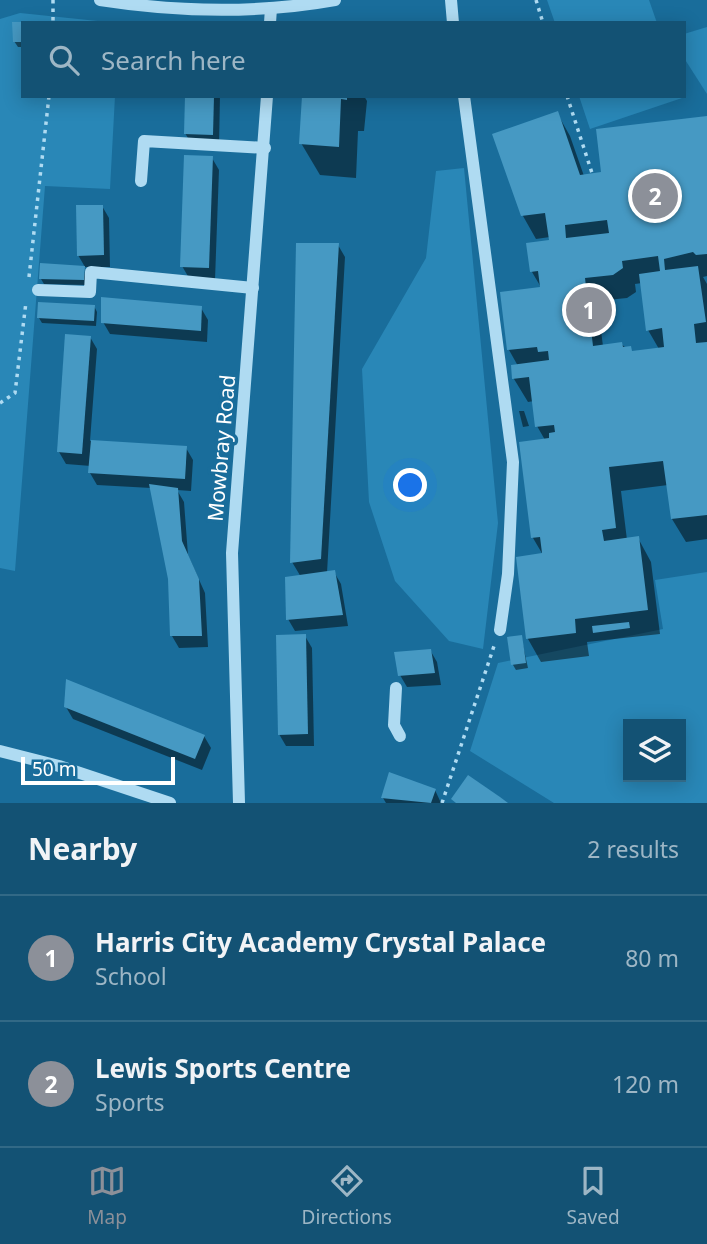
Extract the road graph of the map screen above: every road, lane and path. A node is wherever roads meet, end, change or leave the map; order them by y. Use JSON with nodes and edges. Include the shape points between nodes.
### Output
{"nodes":[{"id":1,"x":53,"y":0,"type":"edge"},
{"id":2,"x":100,"y":0,"type":"edge"},
{"id":3,"x":335,"y":0,"type":"edge"},
{"id":4,"x":451,"y":0,"type":"edge"},
{"id":5,"x":536,"y":0,"type":"edge"},
{"id":6,"x":271,"y":8,"type":"junction"},
{"id":7,"x":53,"y":21,"type":"edge"},
{"id":8,"x":270,"y":21,"type":"edge"},
{"id":9,"x":453,"y":21,"type":"edge"},
{"id":10,"x":543,"y":21,"type":"edge"},
{"id":11,"x":49,"y":98,"type":"edge"},
{"id":12,"x":267,"y":98,"type":"edge"},
{"id":13,"x":464,"y":98,"type":"edge"},
{"id":14,"x":568,"y":98,"type":"edge"},
{"id":15,"x":265,"y":148,"type":"junction"},
{"id":16,"x":592,"y":173,"type":"dead end"},
{"id":17,"x":141,"y":181,"type":"dead end"},
{"id":18,"x":33,"y":288,"type":"joint"},
{"id":19,"x":253,"y":288,"type":"junction"},
{"id":20,"x":26,"y":300,"type":"dead end"},
{"id":21,"x":0,"y":403,"type":"edge"},
{"id":22,"x":500,"y":630,"type":"joint"},
{"id":23,"x":397,"y":688,"type":"dead end"},
{"id":24,"x":400,"y":736,"type":"dead end"},
{"id":25,"x":0,"y":751,"type":"edge"},
{"id":26,"x":170,"y":803,"type":"edge"},
{"id":27,"x":239,"y":803,"type":"edge"},
{"id":28,"x":442,"y":803,"type":"edge"}],
"edges":[{"from":1,"to":7,"type":"path"},
{"from":2,"to":6,"type":"street","via":[[183,9]]},
{"from":3,"to":6,"type":"street"},
{"from":4,"to":9,"type":"street"},
{"from":5,"to":10,"type":"path"},
{"from":6,"to":8,"type":"street"},
{"from":11,"to":18,"type":"path"},
{"from":12,"to":15,"type":"street","name":"Mowbray Road"},
{"from":13,"to":22,"type":"street","via":[[513,462],[509,573]]},
{"from":14,"to":16,"type":"path"},
{"from":15,"to":17,"type":"street","via":[[145,141]]},
{"from":15,"to":19,"type":"street","name":"Mowbray Road"},
{"from":18,"to":19,"type":"street","via":[[90,292],[91,272]]},
{"from":19,"to":27,"type":"street","name":"Mowbray Road","via":[[232,553]]},
{"from":20,"to":21,"type":"path","via":[[15,393]]},
{"from":22,"to":28,"type":"path"},
{"from":23,"to":24,"type":"street","via":[[394,725]]},
{"from":25,"to":26,"type":"street"}]}
